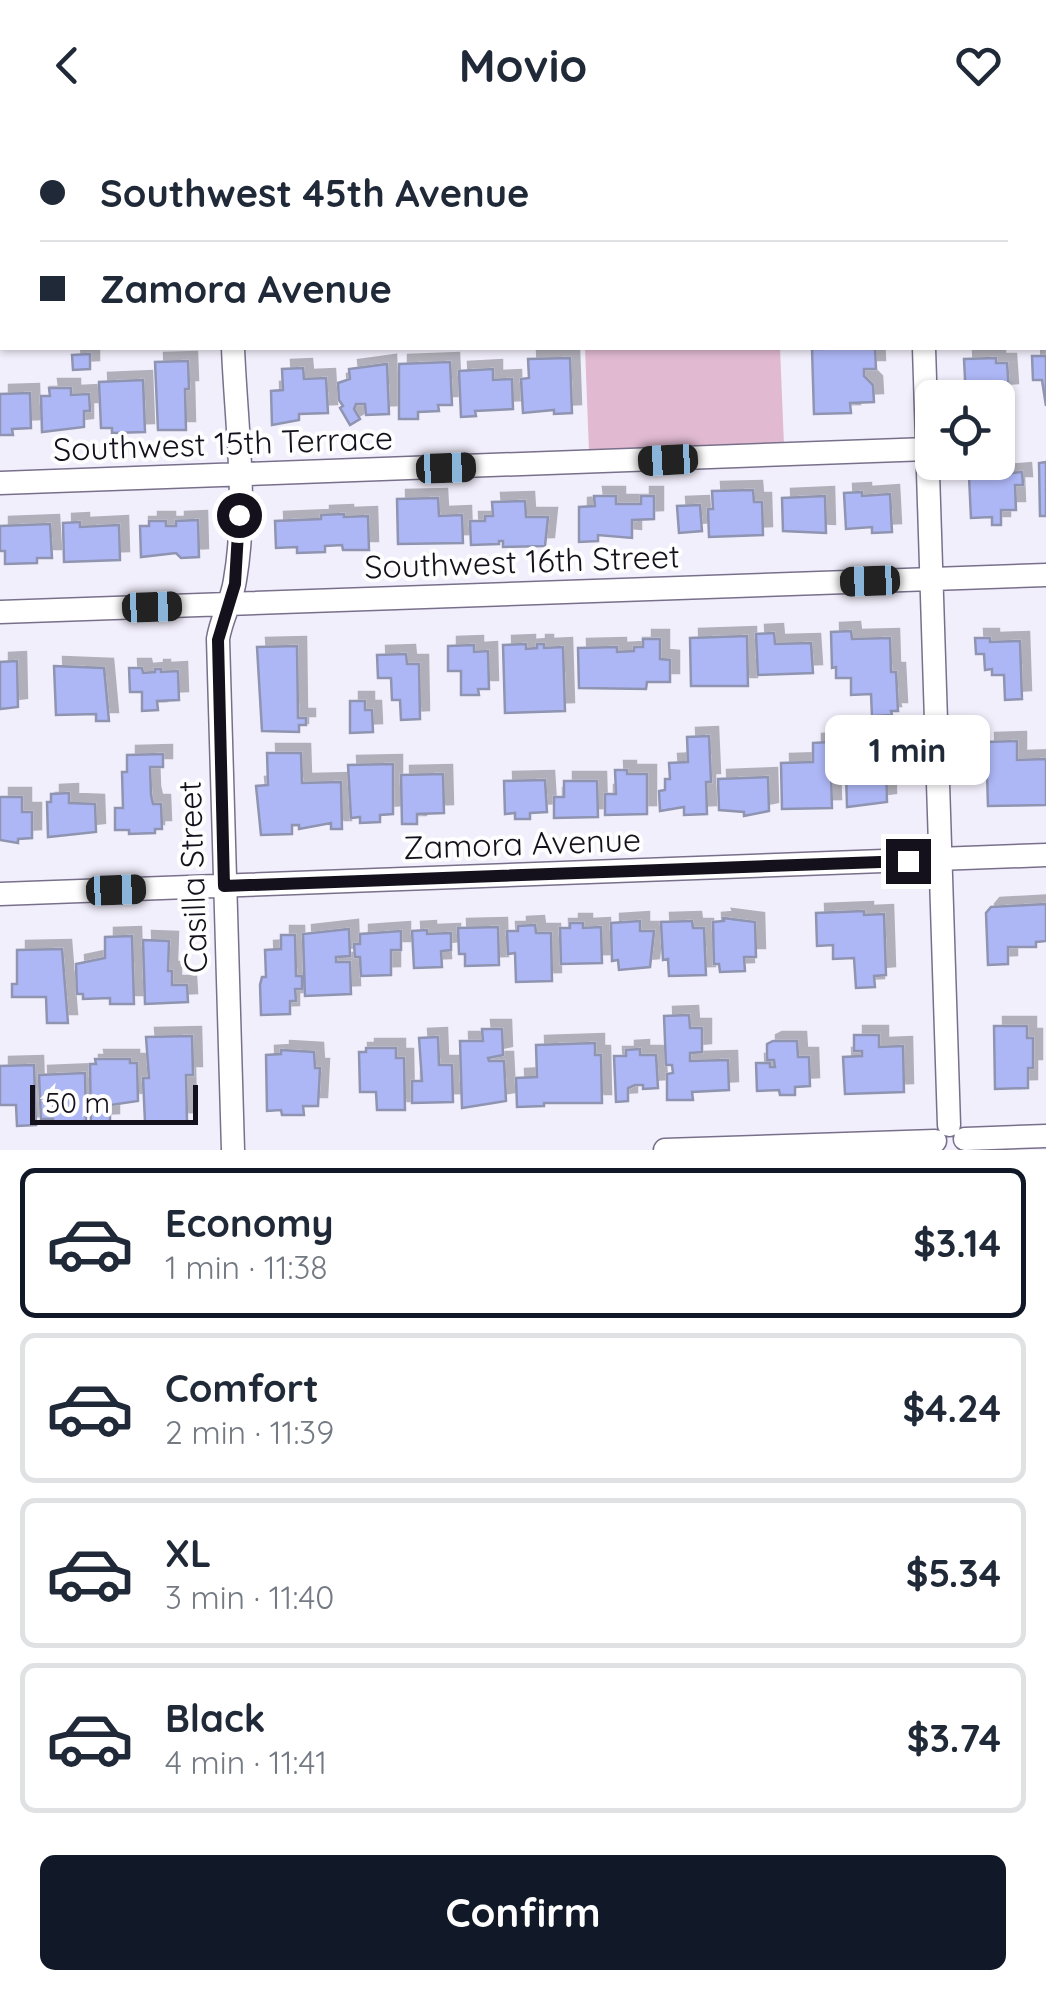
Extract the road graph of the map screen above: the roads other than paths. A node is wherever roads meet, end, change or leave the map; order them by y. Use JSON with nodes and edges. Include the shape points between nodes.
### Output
{"nodes":[{"id":1,"x":232,"y":350,"type":"edge"},
{"id":2,"x":924,"y":350,"type":"edge"},
{"id":3,"x":925,"y":380,"type":"edge"},
{"id":4,"x":915,"y":449,"type":"edge"},
{"id":5,"x":238,"y":475,"type":"junction"},
{"id":6,"x":929,"y":480,"type":"edge"},
{"id":7,"x":0,"y":483,"type":"edge"},
{"id":8,"x":1046,"y":575,"type":"edge"},
{"id":9,"x":933,"y":579,"type":"junction"},
{"id":10,"x":228,"y":604,"type":"junction"},
{"id":11,"x":0,"y":612,"type":"edge"},
{"id":12,"x":1046,"y":856,"type":"edge"},
{"id":13,"x":943,"y":860,"type":"junction"},
{"id":14,"x":224,"y":886,"type":"junction"},
{"id":15,"x":0,"y":894,"type":"edge"},
{"id":16,"x":1046,"y":1136,"type":"edge"},
{"id":17,"x":950,"y":1141,"type":"edge"},
{"id":18,"x":233,"y":1150,"type":"edge"},
{"id":19,"x":666,"y":1150,"type":"edge"}],
"edges":[{"from":1,"to":5,"type":"street","name":"Casilla Street"},
{"from":2,"to":3,"type":"street"},
{"from":4,"to":5,"type":"street","name":"Southwest 15th Terrace"},
{"from":5,"to":7,"type":"street","name":"Southwest 15th Terrace"},
{"from":5,"to":10,"type":"street","name":"Casilla Street","via":[[237,563]]},
{"from":6,"to":9,"type":"street"},
{"from":8,"to":9,"type":"street","name":"Southwest 16th Street"},
{"from":9,"to":10,"type":"street","name":"Southwest 16th Street"},
{"from":9,"to":13,"type":"street"},
{"from":10,"to":11,"type":"street","name":"Southwest 16th Street"},
{"from":10,"to":14,"type":"street","name":"Casilla Street","via":[[218,640]]},
{"from":12,"to":13,"type":"street","name":"Zamora Avenue"},
{"from":13,"to":14,"type":"street","name":"Zamora Avenue"},
{"from":13,"to":17,"type":"street"},
{"from":14,"to":15,"type":"street","name":"Zamora Avenue"},
{"from":14,"to":18,"type":"street","name":"Casilla Street"},
{"from":16,"to":17,"type":"street"},
{"from":17,"to":19,"type":"street"}]}
